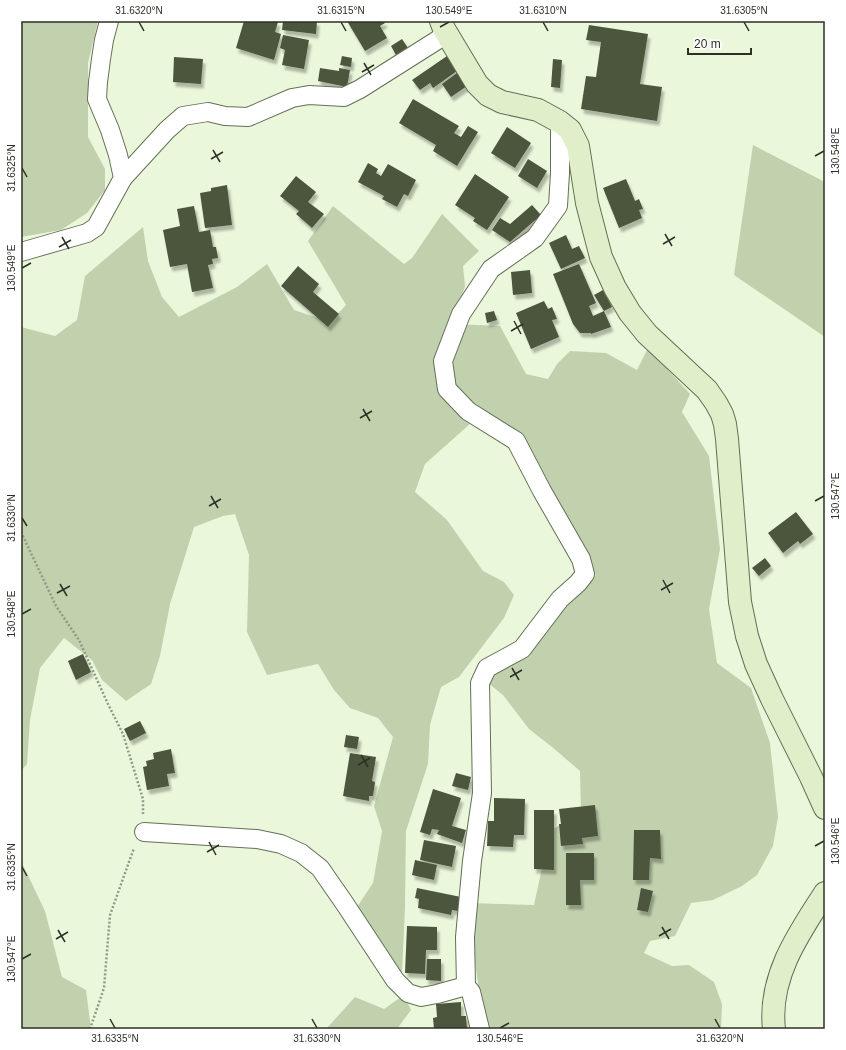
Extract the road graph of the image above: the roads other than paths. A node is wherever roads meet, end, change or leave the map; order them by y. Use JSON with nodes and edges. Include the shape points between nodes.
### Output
{"nodes":[{"id":1,"x":109,"y":21,"type":"edge"},
{"id":2,"x":444,"y":28,"type":"edge"},
{"id":3,"x":560,"y":122,"type":"junction"},
{"id":4,"x":123,"y":178,"type":"junction"},
{"id":5,"x":21,"y":252,"type":"edge"},
{"id":6,"x":825,"y":808,"type":"edge"},
{"id":7,"x":144,"y":832,"type":"road end"},
{"id":8,"x":825,"y":893,"type":"edge"},
{"id":9,"x":466,"y":986,"type":"junction"},
{"id":10,"x":480,"y":1029,"type":"edge"},
{"id":11,"x":774,"y":1029,"type":"edge"}],
"edges":[{"from":1,"to":4,"type":"street","via":[[101,59],[97,99],[118,154]]},
{"from":2,"to":3,"type":"street","via":[[477,84],[488,95],[502,102],[538,110]]},
{"from":2,"to":4,"type":"street","via":[[360,89],[344,97],[309,95],[292,98],[248,117],[208,112],[183,116]]},
{"from":3,"to":6,"type":"street","via":[[570,130],[578,146],[587,203],[601,257],[615,288],[647,334],[706,390],[716,403],[726,424],[740,602],[747,636],[756,664]]},
{"from":3,"to":9,"type":"street","via":[[558,206],[535,238],[491,269],[461,314],[442,361],[447,389],[468,411],[516,441],[582,560],[585,574],[560,599],[522,649],[487,668],[480,683],[482,793],[466,929]]},
{"from":4,"to":5,"type":"street","via":[[96,227],[87,233]]},
{"from":7,"to":9,"type":"street","via":[[257,838],[281,844],[301,853],[320,868],[395,980],[408,993],[421,997]]},
{"from":8,"to":11,"type":"street","via":[[796,939],[778,980],[774,1001]]},
{"from":9,"to":10,"type":"street","via":[[471,992]]}]}
